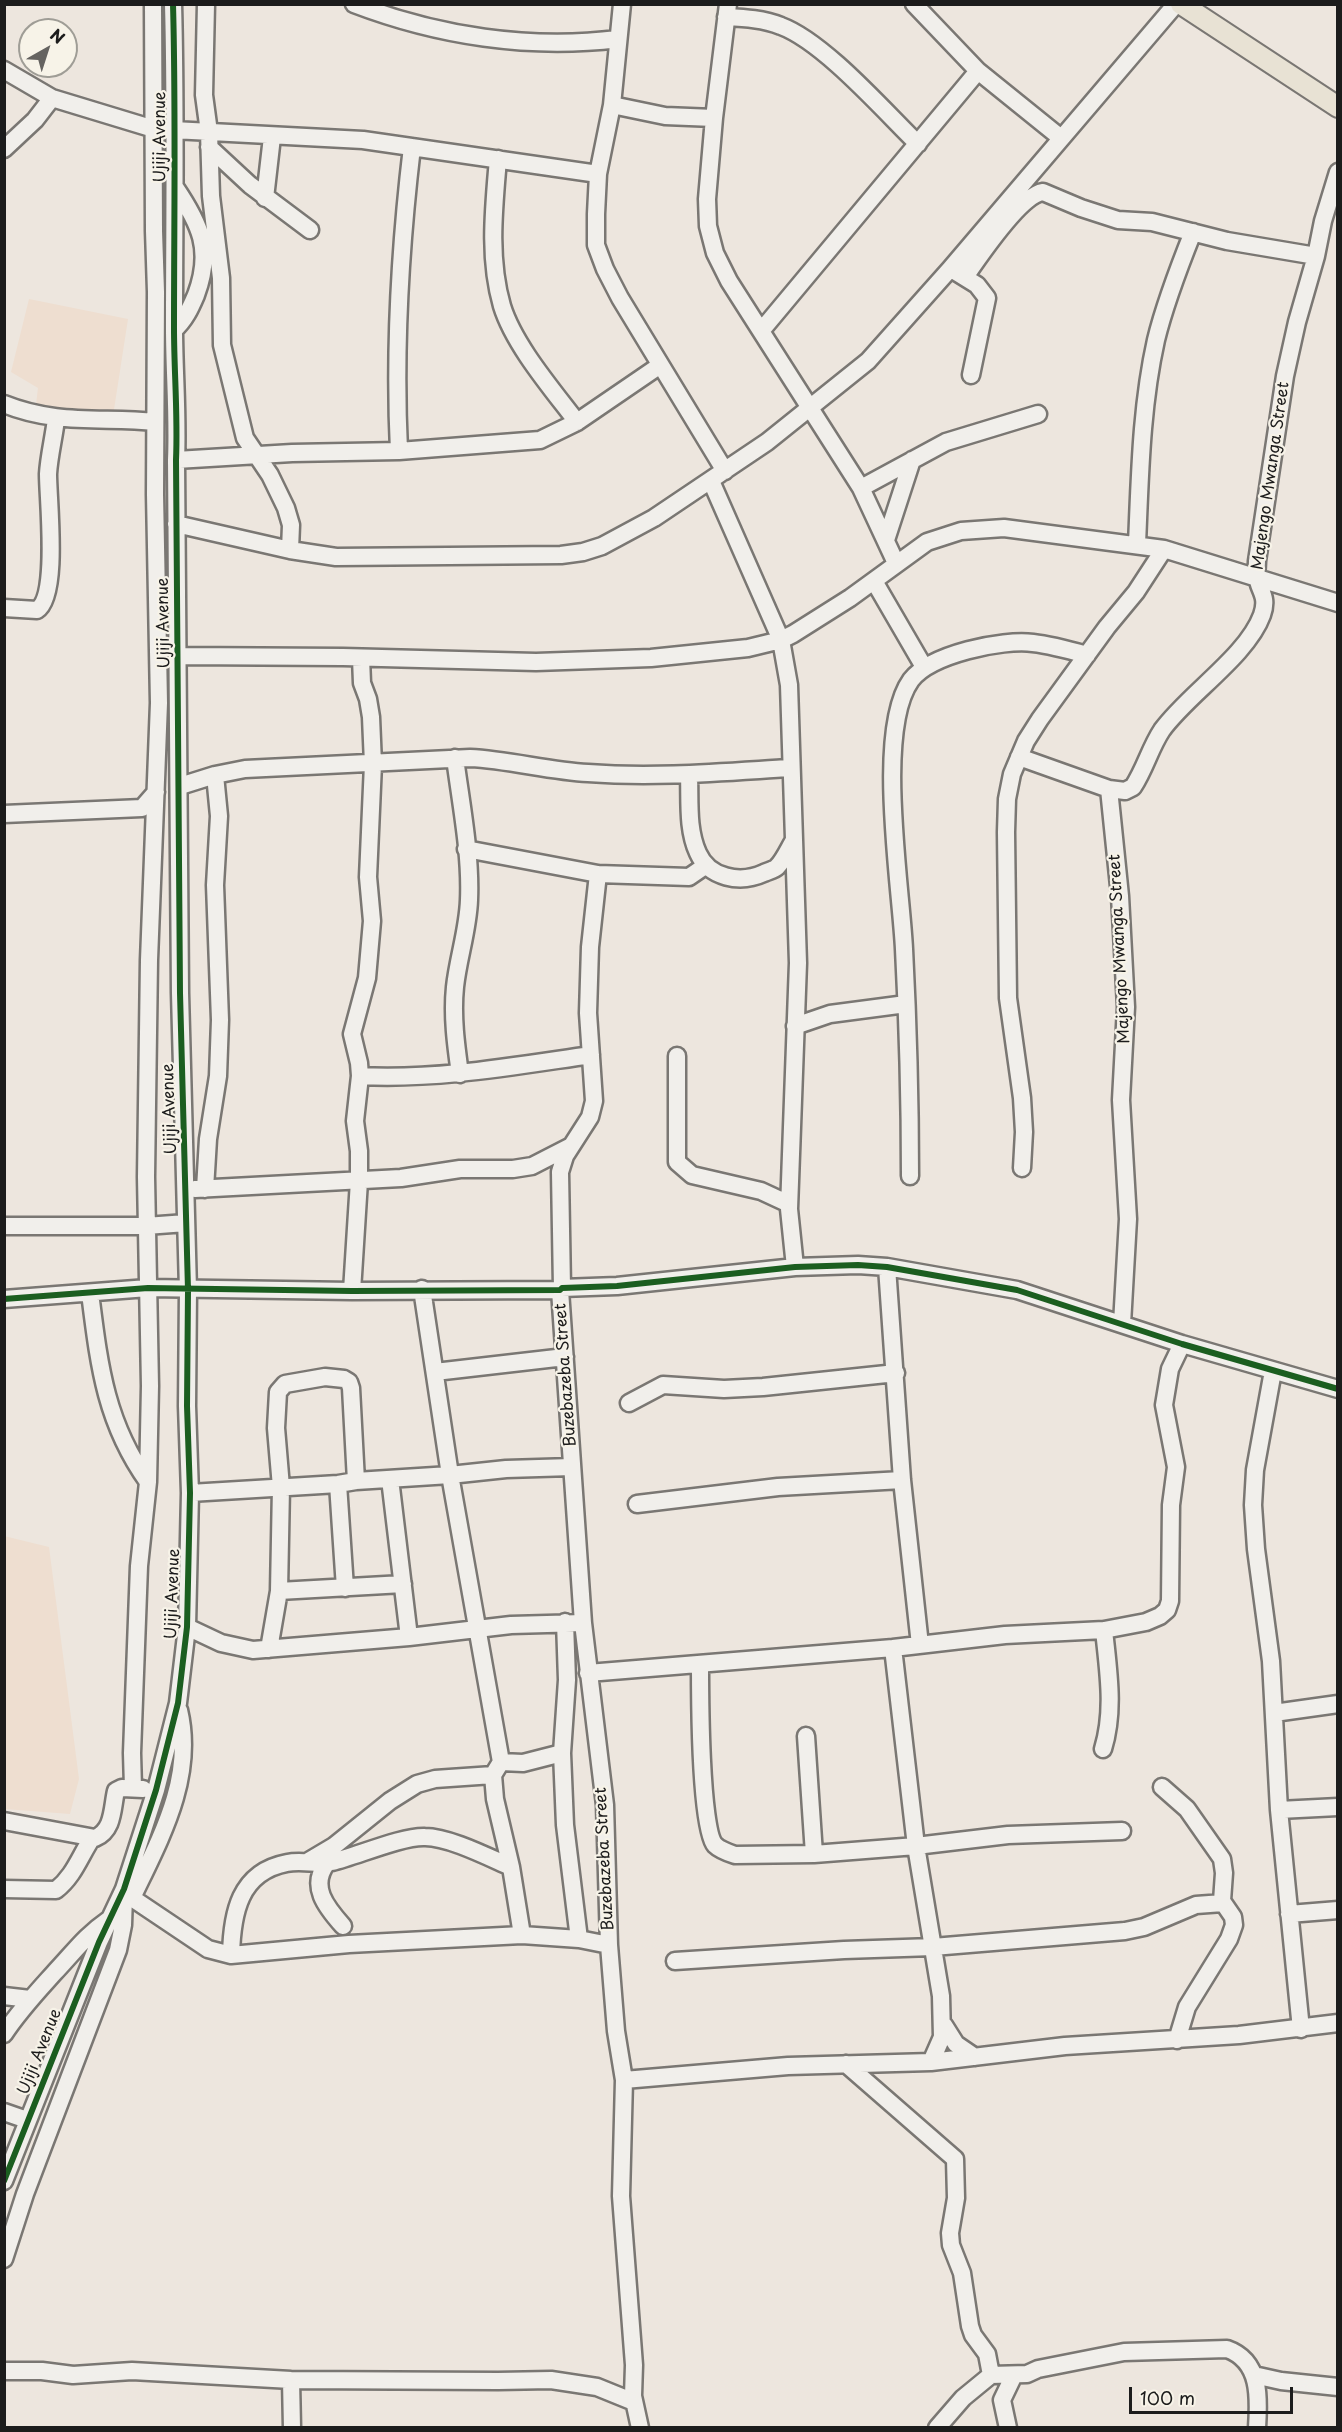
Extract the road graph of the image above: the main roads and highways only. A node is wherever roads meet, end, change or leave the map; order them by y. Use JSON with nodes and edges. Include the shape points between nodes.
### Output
{"nodes":[{"id":1,"x":1181,"y":4,"type":"edge"},
{"id":2,"x":1338,"y":107,"type":"edge"}],
"edges":[{"from":1,"to":2,"type":"main road"}]}
